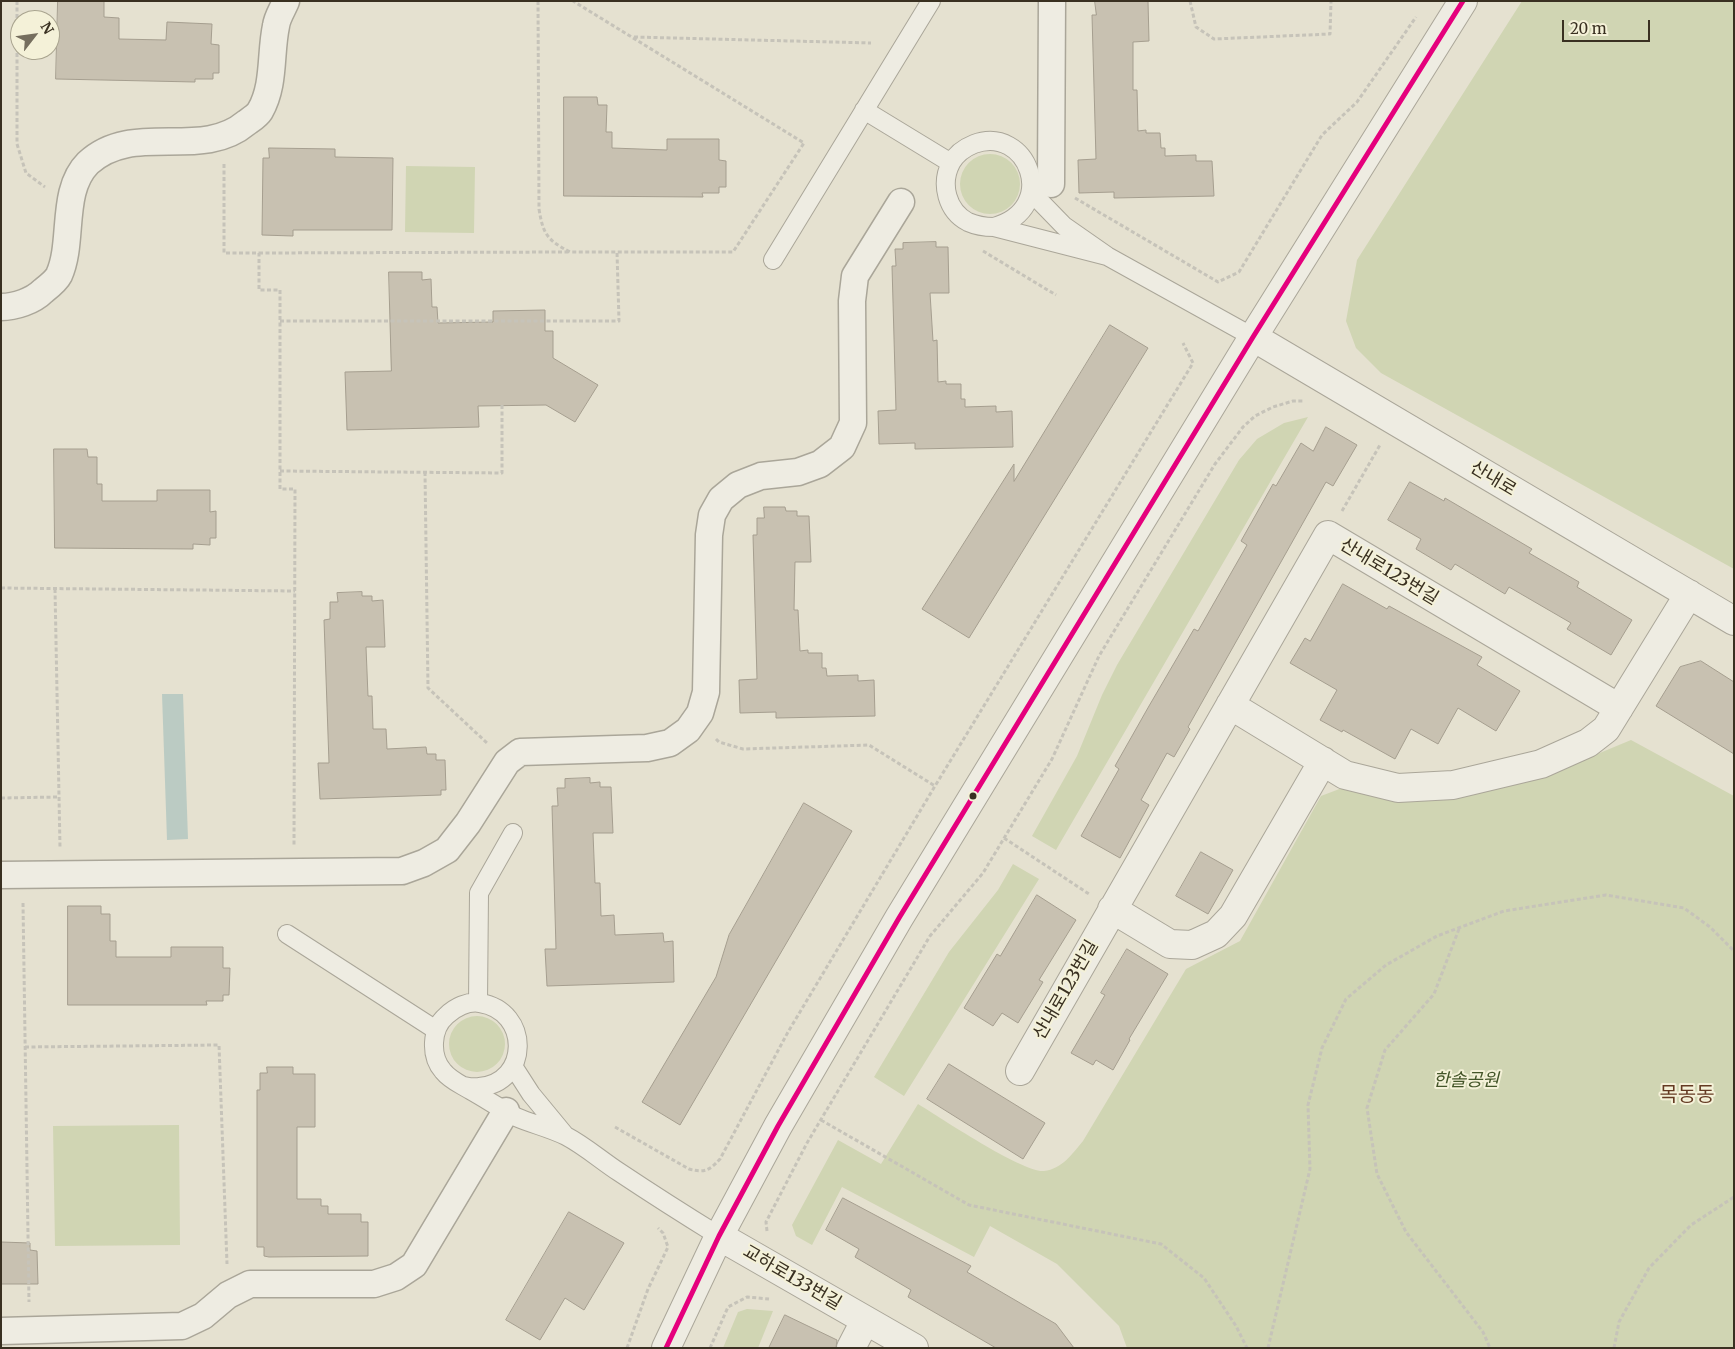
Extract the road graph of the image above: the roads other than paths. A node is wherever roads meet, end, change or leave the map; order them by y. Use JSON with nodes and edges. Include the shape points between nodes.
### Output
{"nodes":[{"id":1,"x":286,"y":1,"type":"edge"},
{"id":2,"x":932,"y":1,"type":"edge"},
{"id":3,"x":1052,"y":1,"type":"edge"},
{"id":4,"x":1463,"y":1,"type":"edge"},
{"id":5,"x":864,"y":110,"type":"junction"},
{"id":6,"x":951,"y":163,"type":"junction"},
{"id":7,"x":1041,"y":188,"type":"junction"},
{"id":8,"x":901,"y":202,"type":"dead end"},
{"id":9,"x":994,"y":227,"type":"junction"},
{"id":10,"x":1107,"y":256,"type":"junction"},
{"id":11,"x":773,"y":260,"type":"dead end"},
{"id":12,"x":1,"y":308,"type":"edge"},
{"id":13,"x":1253,"y":337,"type":"junction"},
{"id":14,"x":1689,"y":594,"type":"junction"},
{"id":15,"x":1734,"y":621,"type":"edge"},
{"id":16,"x":1230,"y":705,"type":"junction"},
{"id":17,"x":1619,"y":708,"type":"junction"},
{"id":18,"x":1323,"y":761,"type":"junction"},
{"id":19,"x":512,"y":833,"type":"dead end"},
{"id":20,"x":12,"y":875,"type":"edge"},
{"id":21,"x":1112,"y":909,"type":"junction"},
{"id":22,"x":287,"y":934,"type":"dead end"},
{"id":23,"x":478,"y":1003,"type":"junction"},
{"id":24,"x":436,"y":1030,"type":"junction"},
{"id":25,"x":513,"y":1066,"type":"junction"},
{"id":26,"x":1020,"y":1071,"type":"dead end"},
{"id":27,"x":464,"y":1086,"type":"junction"},
{"id":28,"x":506,"y":1111,"type":"junction"},
{"id":29,"x":566,"y":1136,"type":"junction"},
{"id":30,"x":718,"y":1236,"type":"junction"},
{"id":31,"x":865,"y":1321,"type":"junction"},
{"id":32,"x":1,"y":1331,"type":"edge"},
{"id":33,"x":666,"y":1348,"type":"edge"},
{"id":34,"x":851,"y":1348,"type":"edge"},
{"id":35,"x":914,"y":1348,"type":"edge"}],
"edges":[{"from":1,"to":12,"type":"street","via":[[276,24],[269,87],[259,112],[236,131],[210,140],[128,143],[107,150],[88,164],[73,192],[66,254],[58,277],[38,296]]},
{"from":2,"to":5,"type":"lane"},
{"from":3,"to":7,"type":"street"},
{"from":4,"to":13,"type":"street"},
{"from":5,"to":6,"type":"lane"},
{"from":5,"to":11,"type":"lane"},
{"from":6,"to":7,"type":"lane","via":[[966,147],[995,141],[1020,154],[1031,178]]},
{"from":6,"to":9,"type":"lane","via":[[945,185],[948,200],[956,213],[980,227]]},
{"from":7,"to":9,"type":"lane","via":[[1018,216],[1007,224]]},
{"from":7,"to":10,"type":"lane","via":[[1064,226]]},
{"from":8,"to":20,"type":"street","via":[[855,276],[852,301],[853,422],[842,447],[820,464],[798,472],[761,476],[738,485],[721,499],[712,515],[708,535],[706,692],[700,713],[688,730],[670,743],[648,748],[520,752],[507,762],[447,850],[402,871]]},
{"from":9,"to":10,"type":"lane"},
{"from":10,"to":13,"type":"lane"},
{"from":13,"to":14,"type":"street","name":"산내로"},
{"from":13,"to":30,"type":"street","via":[[899,918],[782,1118]]},
{"from":14,"to":15,"type":"street","name":"산내로"},
{"from":14,"to":17,"type":"street"},
{"from":16,"to":17,"type":"street","name":"산내로123번길","via":[[1328,535]]},
{"from":16,"to":18,"type":"street"},
{"from":16,"to":21,"type":"street","name":"산내로123번길"},
{"from":17,"to":18,"type":"street","via":[[1606,729],[1588,743],[1541,764],[1453,785],[1398,788],[1345,775]]},
{"from":18,"to":21,"type":"street","via":[[1233,916],[1216,934],[1192,945],[1170,944]]},
{"from":19,"to":23,"type":"lane","via":[[479,893]]},
{"from":21,"to":26,"type":"street","name":"산내로123번길"},
{"from":22,"to":24,"type":"lane"},
{"from":23,"to":24,"type":"lane","via":[[465,1004],[453,1010]]},
{"from":23,"to":25,"type":"lane","via":[[503,1012],[512,1024],[518,1037],[518,1052]]},
{"from":24,"to":27,"type":"lane","via":[[435,1057],[441,1069]]},
{"from":25,"to":27,"type":"lane","via":[[492,1084],[478,1088]]},
{"from":25,"to":29,"type":"lane","via":[[531,1094]]},
{"from":27,"to":28,"type":"lane"},
{"from":28,"to":29,"type":"lane"},
{"from":28,"to":32,"type":"street","via":[[414,1264],[396,1277],[374,1284],[250,1284],[228,1295],[203,1316],[182,1326]]},
{"from":29,"to":30,"type":"lane"},
{"from":30,"to":31,"type":"street","name":"교하로133번길"},
{"from":30,"to":33,"type":"street"},
{"from":31,"to":34,"type":"street"},
{"from":31,"to":35,"type":"street","name":"교하로133번길"}]}
